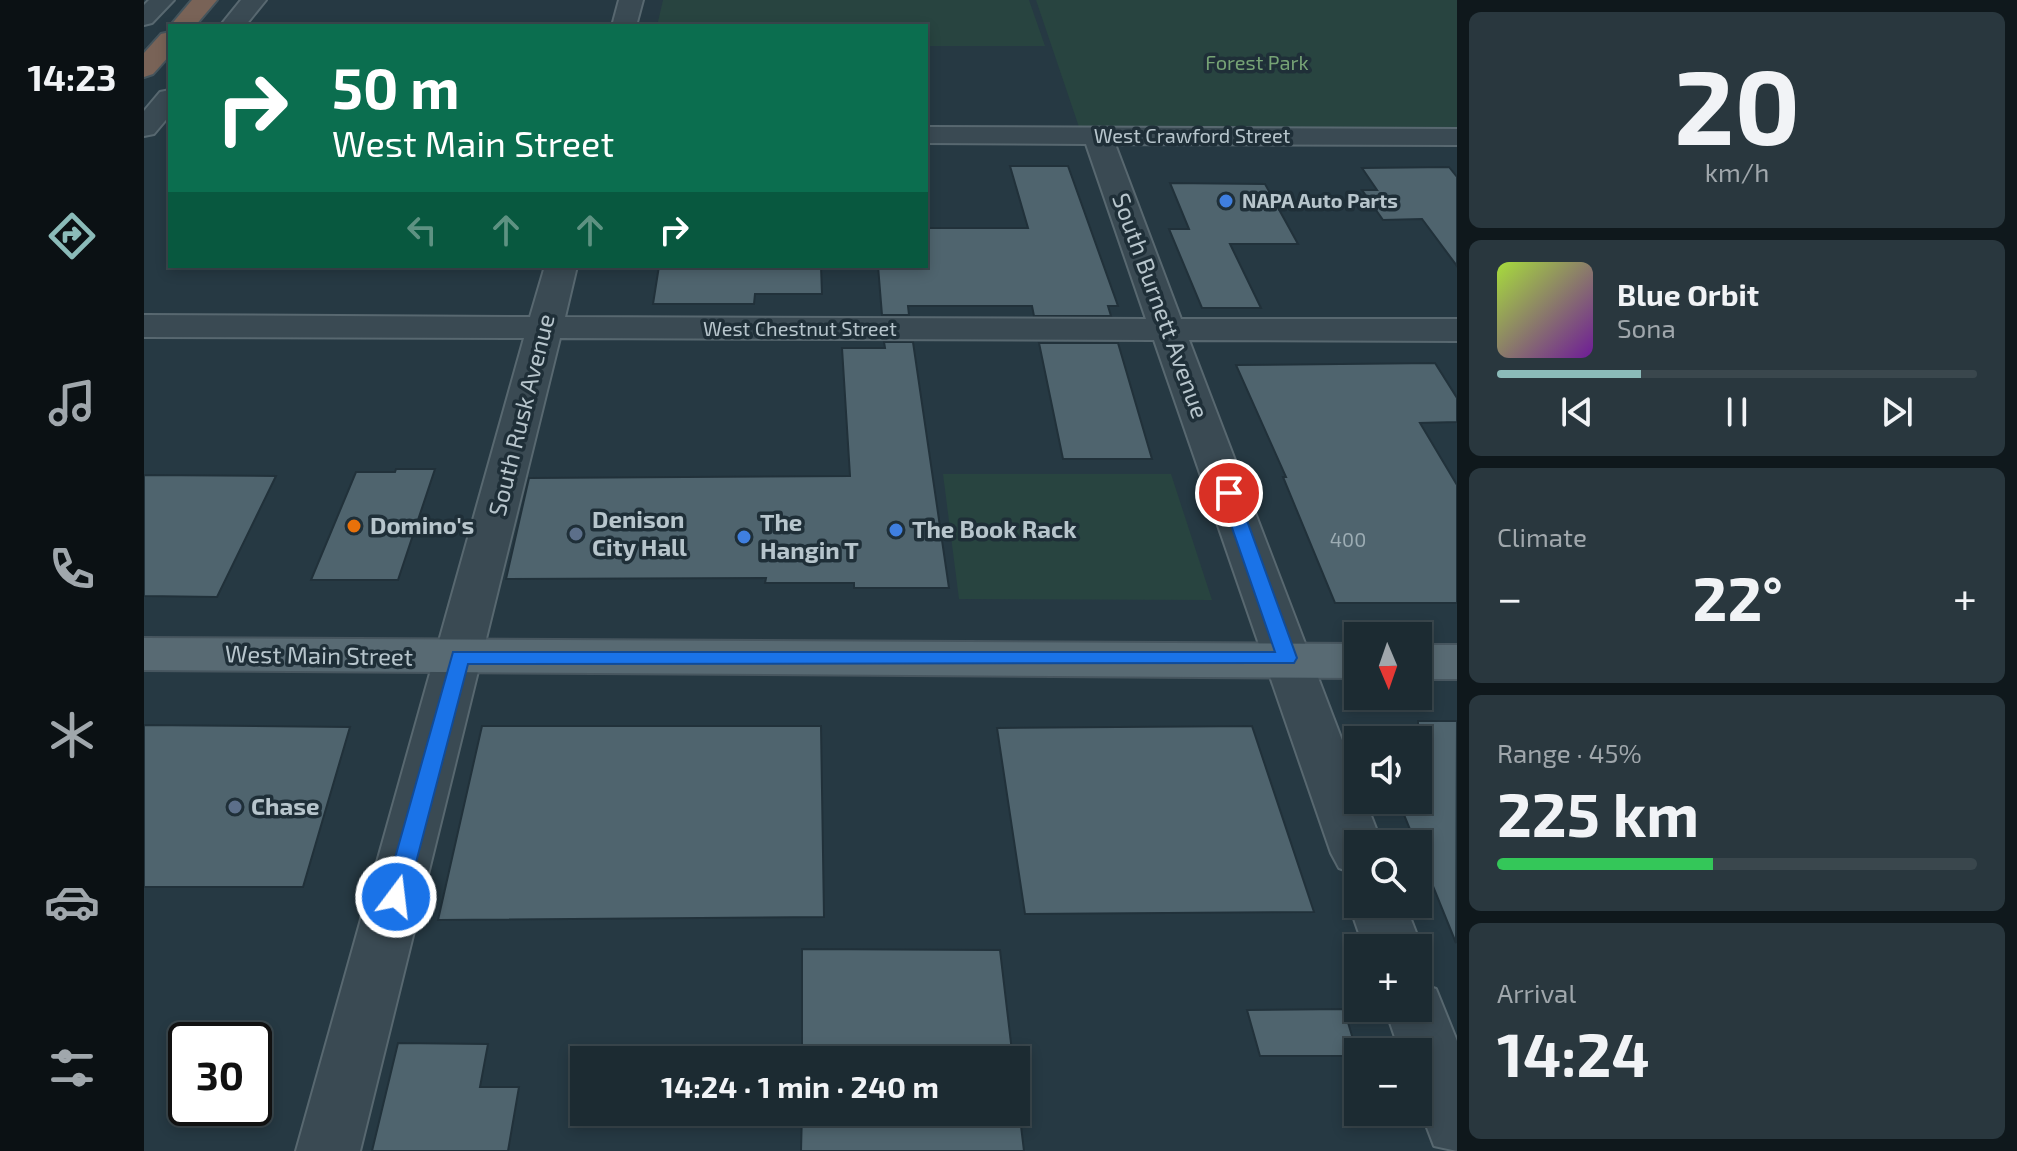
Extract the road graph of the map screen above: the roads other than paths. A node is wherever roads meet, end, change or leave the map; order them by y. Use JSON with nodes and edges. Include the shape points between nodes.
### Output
{"nodes":[{"id":1,"x":254,"y":0,"type":"edge"},
{"id":2,"x":631,"y":0,"type":"edge"},
{"id":3,"x":204,"y":2,"type":"edge"},
{"id":4,"x":184,"y":24,"type":"edge"},
{"id":5,"x":234,"y":24,"type":"edge"},
{"id":6,"x":625,"y":24,"type":"edge"},
{"id":7,"x":168,"y":41,"type":"edge"},
{"id":8,"x":144,"y":69,"type":"edge"},
{"id":9,"x":168,"y":101,"type":"edge"},
{"id":10,"x":144,"y":131,"type":"edge"},
{"id":11,"x":168,"y":134,"type":"edge"},
{"id":12,"x":928,"y":135,"type":"edge"},
{"id":13,"x":1097,"y":135,"type":"junction"},
{"id":14,"x":1457,"y":137,"type":"edge"},
{"id":15,"x":560,"y":268,"type":"edge"},
{"id":16,"x":144,"y":326,"type":"edge"},
{"id":17,"x":543,"y":328,"type":"junction"},
{"id":18,"x":1170,"y":329,"type":"junction"},
{"id":19,"x":1457,"y":330,"type":"edge"},
{"id":20,"x":144,"y":654,"type":"edge"},
{"id":21,"x":460,"y":657,"type":"junction"},
{"id":22,"x":1287,"y":658,"type":"junction"},
{"id":23,"x":1344,"y":660,"type":"edge"},
{"id":24,"x":1432,"y":662,"type":"edge"},
{"id":25,"x":1457,"y":662,"type":"edge"},
{"id":26,"x":1350,"y":830,"type":"edge"},
{"id":27,"x":1420,"y":1022,"type":"edge"},
{"id":28,"x":1457,"y":1125,"type":"edge"},
{"id":29,"x":328,"y":1151,"type":"edge"}],
"edges":[{"from":1,"to":5,"type":"street"},
{"from":2,"to":6,"type":"street"},
{"from":3,"to":4,"type":"highway"},
{"from":7,"to":8,"type":"highway"},
{"from":9,"to":10,"type":"street"},
{"from":10,"to":11,"type":"street"},
{"from":12,"to":13,"type":"street","name":"West Crawford Street"},
{"from":13,"to":14,"type":"street","name":"West Crawford Street"},
{"from":13,"to":18,"type":"street","name":"South Burnett Avenue"},
{"from":15,"to":17,"type":"street","name":"South Rusk Avenue"},
{"from":16,"to":17,"type":"street","name":"West Chestnut Street"},
{"from":17,"to":18,"type":"street","name":"West Chestnut Street"},
{"from":17,"to":21,"type":"street","name":"South Rusk Avenue"},
{"from":18,"to":19,"type":"street","name":"West Chestnut Street"},
{"from":18,"to":22,"type":"street","name":"South Burnett Avenue"},
{"from":20,"to":21,"type":"main road","name":"West Main Street"},
{"from":21,"to":22,"type":"main road","name":"West Main Street"},
{"from":21,"to":29,"type":"street","name":"South Rusk Avenue"},
{"from":22,"to":23,"type":"main road","name":"West Main Street"},
{"from":22,"to":26,"type":"street","name":"South Burnett Avenue"},
{"from":24,"to":25,"type":"main road"},
{"from":27,"to":28,"type":"street"}]}
